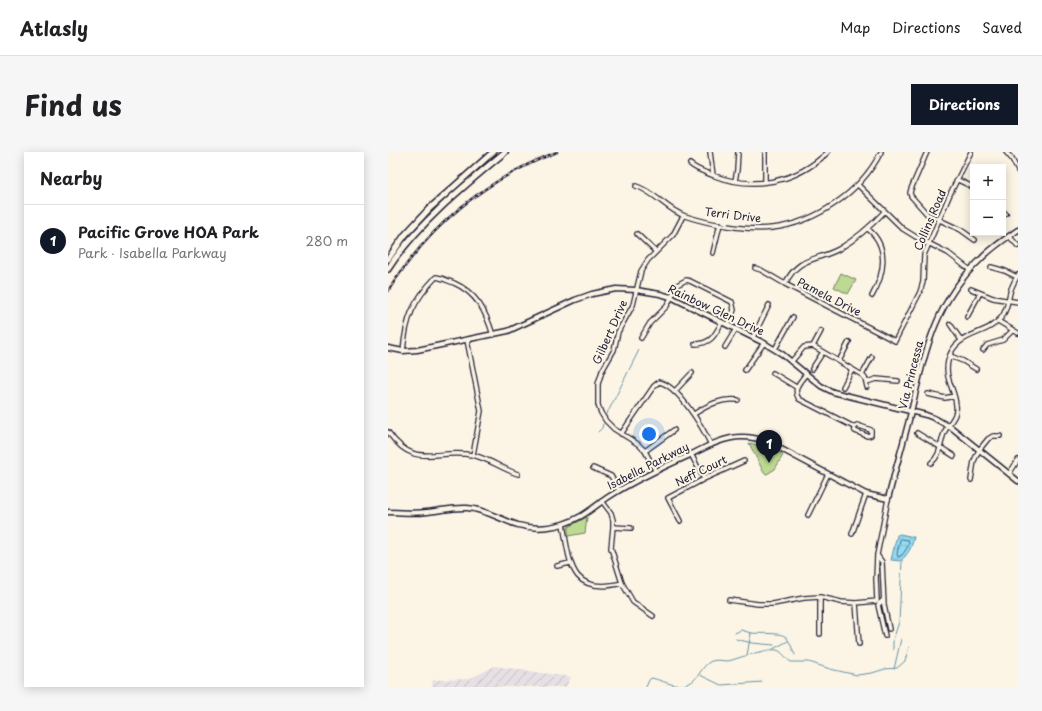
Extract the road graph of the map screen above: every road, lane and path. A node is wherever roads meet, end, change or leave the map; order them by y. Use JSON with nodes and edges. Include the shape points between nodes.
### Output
{"nodes":[{"id":1,"x":493,"y":152,"type":"edge"},
{"id":2,"x":505,"y":152,"type":"edge"},
{"id":3,"x":710,"y":152,"type":"edge"},
{"id":4,"x":738,"y":152,"type":"edge"},
{"id":5,"x":765,"y":152,"type":"edge"},
{"id":6,"x":828,"y":152,"type":"edge"},
{"id":7,"x":881,"y":152,"type":"edge"},
{"id":8,"x":927,"y":152,"type":"edge"},
{"id":9,"x":971,"y":152,"type":"edge"},
{"id":10,"x":1006,"y":152,"type":"edge"},
{"id":11,"x":499,"y":154,"type":"edge"},
{"id":12,"x":690,"y":164,"type":"dead end"},
{"id":13,"x":1018,"y":171,"type":"edge"},
{"id":14,"x":713,"y":175,"type":"junction"},
{"id":15,"x":958,"y":180,"type":"junction"},
{"id":16,"x":735,"y":181,"type":"junction"},
{"id":17,"x":765,"y":182,"type":"junction"},
{"id":18,"x":858,"y":185,"type":"junction"},
{"id":19,"x":636,"y":186,"type":"dead end"},
{"id":20,"x":970,"y":186,"type":"edge"},
{"id":21,"x":884,"y":212,"type":"junction"},
{"id":22,"x":684,"y":216,"type":"junction"},
{"id":23,"x":939,"y":220,"type":"junction"},
{"id":24,"x":720,"y":224,"type":"junction"},
{"id":25,"x":868,"y":229,"type":"junction"},
{"id":26,"x":1018,"y":230,"type":"edge"},
{"id":27,"x":637,"y":234,"type":"dead end"},
{"id":28,"x":1009,"y":236,"type":"junction"},
{"id":29,"x":975,"y":240,"type":"dead end"},
{"id":30,"x":930,"y":243,"type":"junction"},
{"id":31,"x":1018,"y":246,"type":"edge"},
{"id":32,"x":656,"y":252,"type":"junction"},
{"id":33,"x":713,"y":253,"type":"dead end"},
{"id":34,"x":388,"y":258,"type":"edge"},
{"id":35,"x":991,"y":267,"type":"dead end"},
{"id":36,"x":755,"y":268,"type":"dead end"},
{"id":37,"x":388,"y":270,"type":"edge"},
{"id":38,"x":970,"y":270,"type":"junction"},
{"id":39,"x":1017,"y":276,"type":"edge"},
{"id":40,"x":784,"y":284,"type":"junction"},
{"id":41,"x":971,"y":289,"type":"dead end"},
{"id":42,"x":636,"y":290,"type":"junction"},
{"id":43,"x":980,"y":294,"type":"junction"},
{"id":44,"x":872,"y":296,"type":"dead end"},
{"id":45,"x":671,"y":297,"type":"junction"},
{"id":46,"x":1008,"y":301,"type":"junction"},
{"id":47,"x":1018,"y":302,"type":"edge"},
{"id":48,"x":769,"y":305,"type":"dead end"},
{"id":49,"x":793,"y":317,"type":"dead end"},
{"id":50,"x":967,"y":317,"type":"dead end"},
{"id":51,"x":998,"y":321,"type":"junction"},
{"id":52,"x":722,"y":322,"type":"junction"},
{"id":53,"x":950,"y":324,"type":"dead end"},
{"id":54,"x":728,"y":325,"type":"junction"},
{"id":55,"x":736,"y":329,"type":"junction"},
{"id":56,"x":1013,"y":330,"type":"junction"},
{"id":57,"x":821,"y":331,"type":"dead end"},
{"id":58,"x":1018,"y":334,"type":"edge"},
{"id":59,"x":493,"y":335,"type":"junction"},
{"id":60,"x":753,"y":337,"type":"junction"},
{"id":61,"x":641,"y":338,"type":"dead end"},
{"id":62,"x":466,"y":340,"type":"junction"},
{"id":63,"x":961,"y":340,"type":"junction"},
{"id":64,"x":895,"y":341,"type":"joint"},
{"id":65,"x":849,"y":342,"type":"dead end"},
{"id":66,"x":764,"y":343,"type":"junction"},
{"id":67,"x":695,"y":344,"type":"dead end"},
{"id":68,"x":813,"y":346,"type":"junction"},
{"id":69,"x":725,"y":347,"type":"dead end"},
{"id":70,"x":388,"y":348,"type":"edge"},
{"id":71,"x":775,"y":349,"type":"junction"},
{"id":72,"x":983,"y":350,"type":"dead end"},
{"id":73,"x":403,"y":351,"type":"junction"},
{"id":74,"x":823,"y":352,"type":"junction"},
{"id":75,"x":950,"y":356,"type":"junction"},
{"id":76,"x":872,"y":358,"type":"dead end"},
{"id":77,"x":839,"y":361,"type":"junction"},
{"id":78,"x":791,"y":362,"type":"junction"},
{"id":79,"x":812,"y":369,"type":"dead end"},
{"id":80,"x":852,"y":369,"type":"junction"},
{"id":81,"x":976,"y":369,"type":"dead end"},
{"id":82,"x":745,"y":370,"type":"dead end"},
{"id":83,"x":692,"y":373,"type":"dead end"},
{"id":84,"x":773,"y":373,"type":"dead end"},
{"id":85,"x":806,"y":374,"type":"junction"},
{"id":86,"x":862,"y":375,"type":"junction"},
{"id":87,"x":898,"y":381,"type":"dead end"},
{"id":88,"x":867,"y":382,"type":"junction"},
{"id":89,"x":796,"y":387,"type":"junction"},
{"id":90,"x":843,"y":387,"type":"dead end"},
{"id":91,"x":867,"y":387,"type":"dead end"},
{"id":92,"x":674,"y":392,"type":"junction"},
{"id":93,"x":928,"y":394,"type":"dead end"},
{"id":94,"x":954,"y":396,"type":"junction"},
{"id":95,"x":738,"y":400,"type":"dead end"},
{"id":96,"x":911,"y":412,"type":"junction"},
{"id":97,"x":694,"y":414,"type":"junction"},
{"id":98,"x":949,"y":426,"type":"junction"},
{"id":99,"x":854,"y":427,"type":"junction"},
{"id":100,"x":674,"y":430,"type":"dead end"},
{"id":101,"x":388,"y":432,"type":"edge"},
{"id":102,"x":917,"y":433,"type":"dead end"},
{"id":103,"x":621,"y":434,"type":"junction"},
{"id":104,"x":1000,"y":436,"type":"dead end"},
{"id":105,"x":711,"y":445,"type":"junction"},
{"id":106,"x":941,"y":447,"type":"junction"},
{"id":107,"x":979,"y":450,"type":"junction"},
{"id":108,"x":645,"y":451,"type":"junction"},
{"id":109,"x":691,"y":454,"type":"junction"},
{"id":110,"x":473,"y":455,"type":"junction"},
{"id":111,"x":954,"y":456,"type":"dead end"},
{"id":112,"x":1018,"y":460,"type":"edge"},
{"id":113,"x":744,"y":461,"type":"dead end"},
{"id":114,"x":931,"y":463,"type":"dead end"},
{"id":115,"x":593,"y":468,"type":"dead end"},
{"id":116,"x":655,"y":470,"type":"junction"},
{"id":117,"x":518,"y":474,"type":"dead end"},
{"id":118,"x":828,"y":474,"type":"junction"},
{"id":119,"x":1009,"y":474,"type":"junction"},
{"id":120,"x":704,"y":479,"type":"junction"},
{"id":121,"x":970,"y":480,"type":"dead end"},
{"id":122,"x":1018,"y":481,"type":"edge"},
{"id":123,"x":619,"y":490,"type":"junction"},
{"id":124,"x":866,"y":494,"type":"junction"},
{"id":125,"x":888,"y":499,"type":"junction"},
{"id":126,"x":602,"y":501,"type":"junction"},
{"id":127,"x":388,"y":512,"type":"edge"},
{"id":128,"x":808,"y":515,"type":"dead end"},
{"id":129,"x":680,"y":521,"type":"dead end"},
{"id":130,"x":563,"y":524,"type":"junction"},
{"id":131,"x":613,"y":528,"type":"junction"},
{"id":132,"x":631,"y":528,"type":"dead end"},
{"id":133,"x":852,"y":534,"type":"dead end"},
{"id":134,"x":877,"y":555,"type":"junction"},
{"id":135,"x":570,"y":563,"type":"junction"},
{"id":136,"x":557,"y":566,"type":"dead end"},
{"id":137,"x":622,"y":583,"type":"junction"},
{"id":138,"x":820,"y":597,"type":"junction"},
{"id":139,"x":729,"y":600,"type":"dead end"},
{"id":140,"x":883,"y":600,"type":"junction"},
{"id":141,"x":856,"y":603,"type":"junction"},
{"id":142,"x":653,"y":616,"type":"dead end"},
{"id":143,"x":889,"y":630,"type":"dead end"},
{"id":144,"x":820,"y":634,"type":"dead end"},
{"id":145,"x":885,"y":636,"type":"dead end"},
{"id":146,"x":858,"y":644,"type":"dead end"}],
"edges":[{"from":1,"to":34,"type":"main road","via":[[428,209]]},
{"from":2,"to":11,"type":"main road"},
{"from":3,"to":14,"type":"street"},
{"from":4,"to":16,"type":"street"},
{"from":5,"to":17,"type":"street"},
{"from":6,"to":17,"type":"street","via":[[797,174]]},
{"from":7,"to":18,"type":"street","name":"Terri Drive"},
{"from":8,"to":23,"type":"street","via":[[910,193],[927,214]]},
{"from":9,"to":15,"type":"street","name":"Collins Road"},
{"from":10,"to":13,"type":"street"},
{"from":11,"to":37,"type":"main road","via":[[434,214]]},
{"from":12,"to":14,"type":"street"},
{"from":14,"to":16,"type":"street"},
{"from":15,"to":20,"type":"street"},
{"from":15,"to":23,"type":"street","name":"Collins Road"},
{"from":16,"to":17,"type":"street","via":[[756,184]]},
{"from":18,"to":21,"type":"street"},
{"from":18,"to":24,"type":"street","name":"Terri Drive","via":[[832,205],[800,221],[774,228],[758,229]]},
{"from":19,"to":22,"type":"street","name":"Terri Drive","via":[[651,193]]},
{"from":21,"to":25,"type":"street"},
{"from":21,"to":30,"type":"street","via":[[903,229]]},
{"from":22,"to":24,"type":"street","name":"Terri Drive"},
{"from":22,"to":32,"type":"street","name":"Gilbert Drive","via":[[673,235]]},
{"from":23,"to":29,"type":"street"},
{"from":23,"to":30,"type":"street","name":"Collins Road"},
{"from":24,"to":33,"type":"street"},
{"from":25,"to":40,"type":"street","via":[[840,248],[801,263]]},
{"from":25,"to":44,"type":"street","via":[[874,234],[881,248],[883,265],[879,284]]},
{"from":26,"to":28,"type":"street","name":"Via Princessa"},
{"from":27,"to":32,"type":"street"},
{"from":28,"to":31,"type":"street"},
{"from":28,"to":38,"type":"street","name":"Via Princessa"},
{"from":30,"to":38,"type":"street"},
{"from":30,"to":64,"type":"street","name":"Collins Road","via":[[922,263],[923,282],[920,292]]},
{"from":32,"to":42,"type":"street","name":"Gilbert Drive","via":[[641,271]]},
{"from":35,"to":39,"type":"street"},
{"from":36,"to":40,"type":"street","name":"Pamela Drive"},
{"from":38,"to":96,"type":"street","name":"Via Princessa","via":[[952,292],[933,329]]},
{"from":39,"to":46,"type":"street"},
{"from":40,"to":64,"type":"street","name":"Pamela Drive"},
{"from":41,"to":43,"type":"street"},
{"from":42,"to":45,"type":"street","name":"Rainbow Glen Drive"},
{"from":42,"to":59,"type":"street","name":"Rainbow Glen Drive","via":[[616,289],[592,294],[523,325]]},
{"from":42,"to":103,"type":"street","name":"Gilbert Drive","via":[[633,305],[620,327],[614,350],[598,384],[598,405],[601,413]]},
{"from":43,"to":46,"type":"street"},
{"from":43,"to":50,"type":"street"},
{"from":45,"to":52,"type":"street","name":"Rainbow Glen Drive"},
{"from":45,"to":54,"type":"street","via":[[681,281],[690,280],[732,302],[734,310]]},
{"from":45,"to":61,"type":"street","via":[[667,306],[650,323]]},
{"from":46,"to":47,"type":"street"},
{"from":46,"to":51,"type":"street","via":[[1005,312]]},
{"from":48,"to":60,"type":"street"},
{"from":49,"to":71,"type":"street"},
{"from":51,"to":56,"type":"street"},
{"from":51,"to":63,"type":"street"},
{"from":52,"to":54,"type":"street","name":"Rainbow Glen Drive"},
{"from":52,"to":67,"type":"street","via":[[712,338]]},
{"from":53,"to":63,"type":"street"},
{"from":54,"to":55,"type":"street","name":"Rainbow Glen Drive"},
{"from":55,"to":60,"type":"street","name":"Rainbow Glen Drive"},
{"from":55,"to":69,"type":"street"},
{"from":56,"to":58,"type":"street"},
{"from":56,"to":72,"type":"street","via":[[1003,340],[987,345]]},
{"from":57,"to":68,"type":"street"},
{"from":59,"to":62,"type":"street","name":"Rainbow Glen Drive"},
{"from":59,"to":73,"type":"street","via":[[484,309],[474,296],[457,284],[436,277],[411,310]]},
{"from":60,"to":66,"type":"street","name":"Rainbow Glen Drive"},
{"from":62,"to":73,"type":"street","name":"Rainbow Glen Drive"},
{"from":62,"to":110,"type":"street","via":[[481,411]]},
{"from":63,"to":75,"type":"street"},
{"from":65,"to":77,"type":"street"},
{"from":66,"to":71,"type":"street","name":"Rainbow Glen Drive"},
{"from":66,"to":82,"type":"street"},
{"from":68,"to":74,"type":"street"},
{"from":68,"to":78,"type":"street","via":[[804,347]]},
{"from":70,"to":73,"type":"street","name":"Rainbow Glen Drive"},
{"from":71,"to":78,"type":"street","name":"Rainbow Glen Drive"},
{"from":74,"to":77,"type":"street"},
{"from":74,"to":79,"type":"street"},
{"from":75,"to":81,"type":"street"},
{"from":75,"to":94,"type":"street","via":[[947,367],[948,379]]},
{"from":76,"to":86,"type":"street"},
{"from":77,"to":80,"type":"street"},
{"from":78,"to":85,"type":"street","name":"Rainbow Glen Drive"},
{"from":80,"to":86,"type":"street"},
{"from":80,"to":90,"type":"street"},
{"from":83,"to":92,"type":"street"},
{"from":84,"to":89,"type":"street"},
{"from":85,"to":89,"type":"street"},
{"from":85,"to":96,"type":"street","name":"Rainbow Glen Drive","via":[[837,394]]},
{"from":86,"to":88,"type":"street"},
{"from":87,"to":88,"type":"street","via":[[876,379]]},
{"from":88,"to":91,"type":"street"},
{"from":89,"to":99,"type":"street","via":[[796,395],[804,402]]},
{"from":92,"to":97,"type":"street"},
{"from":92,"to":103,"type":"street","via":[[661,382],[656,383]]},
{"from":93,"to":94,"type":"street","via":[[944,398]]},
{"from":94,"to":98,"type":"street","via":[[956,410]]},
{"from":95,"to":97,"type":"street","via":[[716,402]]},
{"from":96,"to":98,"type":"street","name":"Rainbow Glen Drive","via":[[934,418]]},
{"from":96,"to":125,"type":"street","name":"Via Princessa"},
{"from":97,"to":105,"type":"street"},
{"from":98,"to":106,"type":"street"},
{"from":98,"to":107,"type":"street","name":"Rainbow Glen Drive"},
{"from":99,"to":99,"type":"street","via":[[855,431],[867,436],[872,434],[870,429],[857,425]]},
{"from":100,"to":108,"type":"street"},
{"from":101,"to":110,"type":"street","via":[[404,450],[423,457]]},
{"from":102,"to":106,"type":"street"},
{"from":103,"to":108,"type":"street","name":"Gilbert Drive"},
{"from":104,"to":107,"type":"street","via":[[988,439]]},
{"from":105,"to":109,"type":"street","name":"Isabella Parkway"},
{"from":105,"to":118,"type":"street","name":"Isabella Parkway","via":[[740,437],[760,439]]},
{"from":106,"to":111,"type":"street"},
{"from":106,"to":114,"type":"street","via":[[936,460]]},
{"from":107,"to":119,"type":"street","name":"Rainbow Glen Drive"},
{"from":107,"to":121,"type":"street"},
{"from":108,"to":116,"type":"street","name":"Gilbert Drive"},
{"from":109,"to":116,"type":"street","name":"Isabella Parkway"},
{"from":109,"to":120,"type":"street"},
{"from":110,"to":117,"type":"street"},
{"from":112,"to":119,"type":"street"},
{"from":113,"to":120,"type":"street","name":"Neff Court"},
{"from":115,"to":123,"type":"street","via":[[611,476]]},
{"from":116,"to":123,"type":"street","name":"Isabella Parkway"},
{"from":118,"to":124,"type":"street","name":"Isabella Parkway"},
{"from":118,"to":128,"type":"street"},
{"from":119,"to":122,"type":"street","name":"Rainbow Glen Drive"},
{"from":120,"to":129,"type":"street","name":"Neff Court","via":[[668,498]]},
{"from":123,"to":126,"type":"street","name":"Isabella Parkway"},
{"from":124,"to":125,"type":"street","name":"Isabella Parkway"},
{"from":124,"to":133,"type":"street"},
{"from":125,"to":134,"type":"street","name":"Via Princessa"},
{"from":126,"to":130,"type":"street","name":"Isabella Parkway","via":[[583,515]]},
{"from":126,"to":131,"type":"street","via":[[611,513]]},
{"from":127,"to":130,"type":"street","name":"Isabella Parkway","via":[[416,513],[466,508],[476,509],[528,528]]},
{"from":130,"to":135,"type":"street"},
{"from":131,"to":132,"type":"street"},
{"from":131,"to":137,"type":"street","via":[[612,548]]},
{"from":134,"to":140,"type":"street","name":"Via Princessa","via":[[883,565]]},
{"from":134,"to":141,"type":"street","name":"Via Princessa","via":[[877,601]]},
{"from":135,"to":136,"type":"street"},
{"from":135,"to":137,"type":"street","via":[[578,577],[598,587]]},
{"from":137,"to":142,"type":"street","via":[[633,602]]},
{"from":138,"to":139,"type":"street","via":[[773,604]]},
{"from":138,"to":141,"type":"street"},
{"from":138,"to":144,"type":"street"},
{"from":140,"to":143,"type":"street","name":"Via Princessa"},
{"from":140,"to":145,"type":"street","name":"Via Princessa","via":[[878,606]]},
{"from":141,"to":146,"type":"street"}]}
